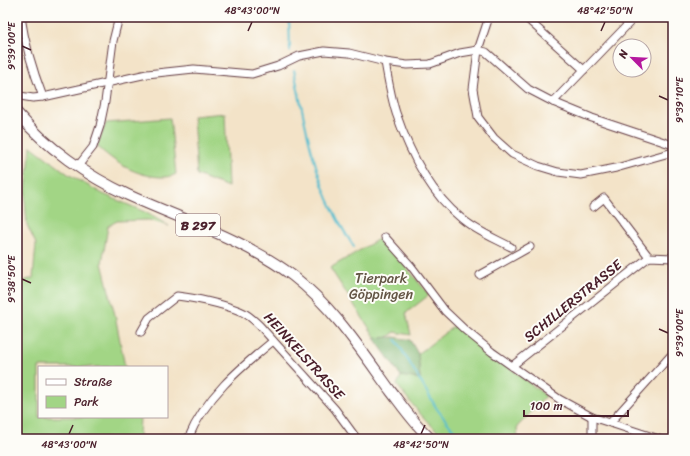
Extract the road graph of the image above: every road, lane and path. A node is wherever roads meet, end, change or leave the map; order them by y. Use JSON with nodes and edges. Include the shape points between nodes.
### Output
{"nodes":[{"id":1,"x":21,"y":17,"type":"edge"},
{"id":2,"x":119,"y":17,"type":"edge"},
{"id":3,"x":489,"y":17,"type":"edge"},
{"id":4,"x":525,"y":17,"type":"edge"},
{"id":5,"x":635,"y":17,"type":"edge"},
{"id":6,"x":478,"y":50,"type":"junction"},
{"id":7,"x":385,"y":62,"type":"junction"},
{"id":8,"x":584,"y":70,"type":"junction"},
{"id":9,"x":107,"y":82,"type":"junction"},
{"id":10,"x":20,"y":96,"type":"dead end"},
{"id":11,"x":43,"y":97,"type":"junction"},
{"id":12,"x":553,"y":102,"type":"junction"},
{"id":13,"x":17,"y":112,"type":"edge"},
{"id":14,"x":673,"y":145,"type":"edge"},
{"id":15,"x":673,"y":152,"type":"edge"},
{"id":16,"x":78,"y":166,"type":"junction"},
{"id":17,"x":593,"y":207,"type":"dead end"},
{"id":18,"x":385,"y":237,"type":"dead end"},
{"id":19,"x":511,"y":246,"type":"dead end"},
{"id":20,"x":530,"y":247,"type":"dead end"},
{"id":21,"x":649,"y":257,"type":"junction"},
{"id":22,"x":673,"y":258,"type":"edge"},
{"id":23,"x":480,"y":275,"type":"dead end"},
{"id":24,"x":141,"y":332,"type":"dead end"},
{"id":25,"x":273,"y":341,"type":"junction"},
{"id":26,"x":673,"y":353,"type":"edge"},
{"id":27,"x":512,"y":366,"type":"junction"},
{"id":28,"x":592,"y":417,"type":"junction"},
{"id":29,"x":610,"y":423,"type":"junction"},
{"id":30,"x":188,"y":439,"type":"edge"},
{"id":31,"x":357,"y":439,"type":"edge"},
{"id":32,"x":431,"y":439,"type":"edge"},
{"id":33,"x":592,"y":439,"type":"edge"},
{"id":34,"x":658,"y":439,"type":"edge"}],
"edges":[{"from":1,"to":11,"type":"street","via":[[25,41]]},
{"from":2,"to":9,"type":"street"},
{"from":3,"to":6,"type":"street"},
{"from":4,"to":8,"type":"street"},
{"from":5,"to":8,"type":"street"},
{"from":6,"to":7,"type":"street","via":[[460,53],[430,64],[407,65]]},
{"from":6,"to":12,"type":"street","via":[[486,52],[528,89]]},
{"from":6,"to":15,"type":"street","via":[[473,89],[478,117],[494,138],[512,154],[558,172],[581,174],[616,168]]},
{"from":7,"to":9,"type":"street","via":[[349,53],[324,51],[300,56],[252,74],[194,69],[147,74]]},
{"from":7,"to":19,"type":"street","via":[[396,112],[407,142],[426,179],[460,218],[477,230]]},
{"from":8,"to":12,"type":"street"},
{"from":9,"to":11,"type":"street"},
{"from":9,"to":16,"type":"street","via":[[105,102],[93,147]]},
{"from":10,"to":11,"type":"street"},
{"from":12,"to":14,"type":"street"},
{"from":13,"to":16,"type":"main road","number":"B 297","via":[[54,148]]},
{"from":16,"to":32,"type":"main road","number":"B 297","via":[[111,186],[224,236],[292,275],[343,325],[411,418]]},
{"from":17,"to":21,"type":"street","via":[[604,198]]},
{"from":18,"to":27,"type":"street","via":[[445,311]]},
{"from":20,"to":23,"type":"street"},
{"from":21,"to":22,"type":"street"},
{"from":21,"to":27,"type":"street","name":"SCHILLERSTRASSE"},
{"from":24,"to":25,"type":"street","name":"HEINKELSTRASSE","via":[[149,318],[177,296],[195,298],[240,311],[253,318]]},
{"from":25,"to":30,"type":"street","via":[[238,369],[212,397]]},
{"from":25,"to":31,"type":"street","name":"HEINKELSTRASSE","via":[[335,409]]},
{"from":26,"to":29,"type":"street"},
{"from":27,"to":28,"type":"street","via":[[559,399]]},
{"from":28,"to":29,"type":"street"},
{"from":28,"to":33,"type":"street"},
{"from":29,"to":34,"type":"street"}]}
